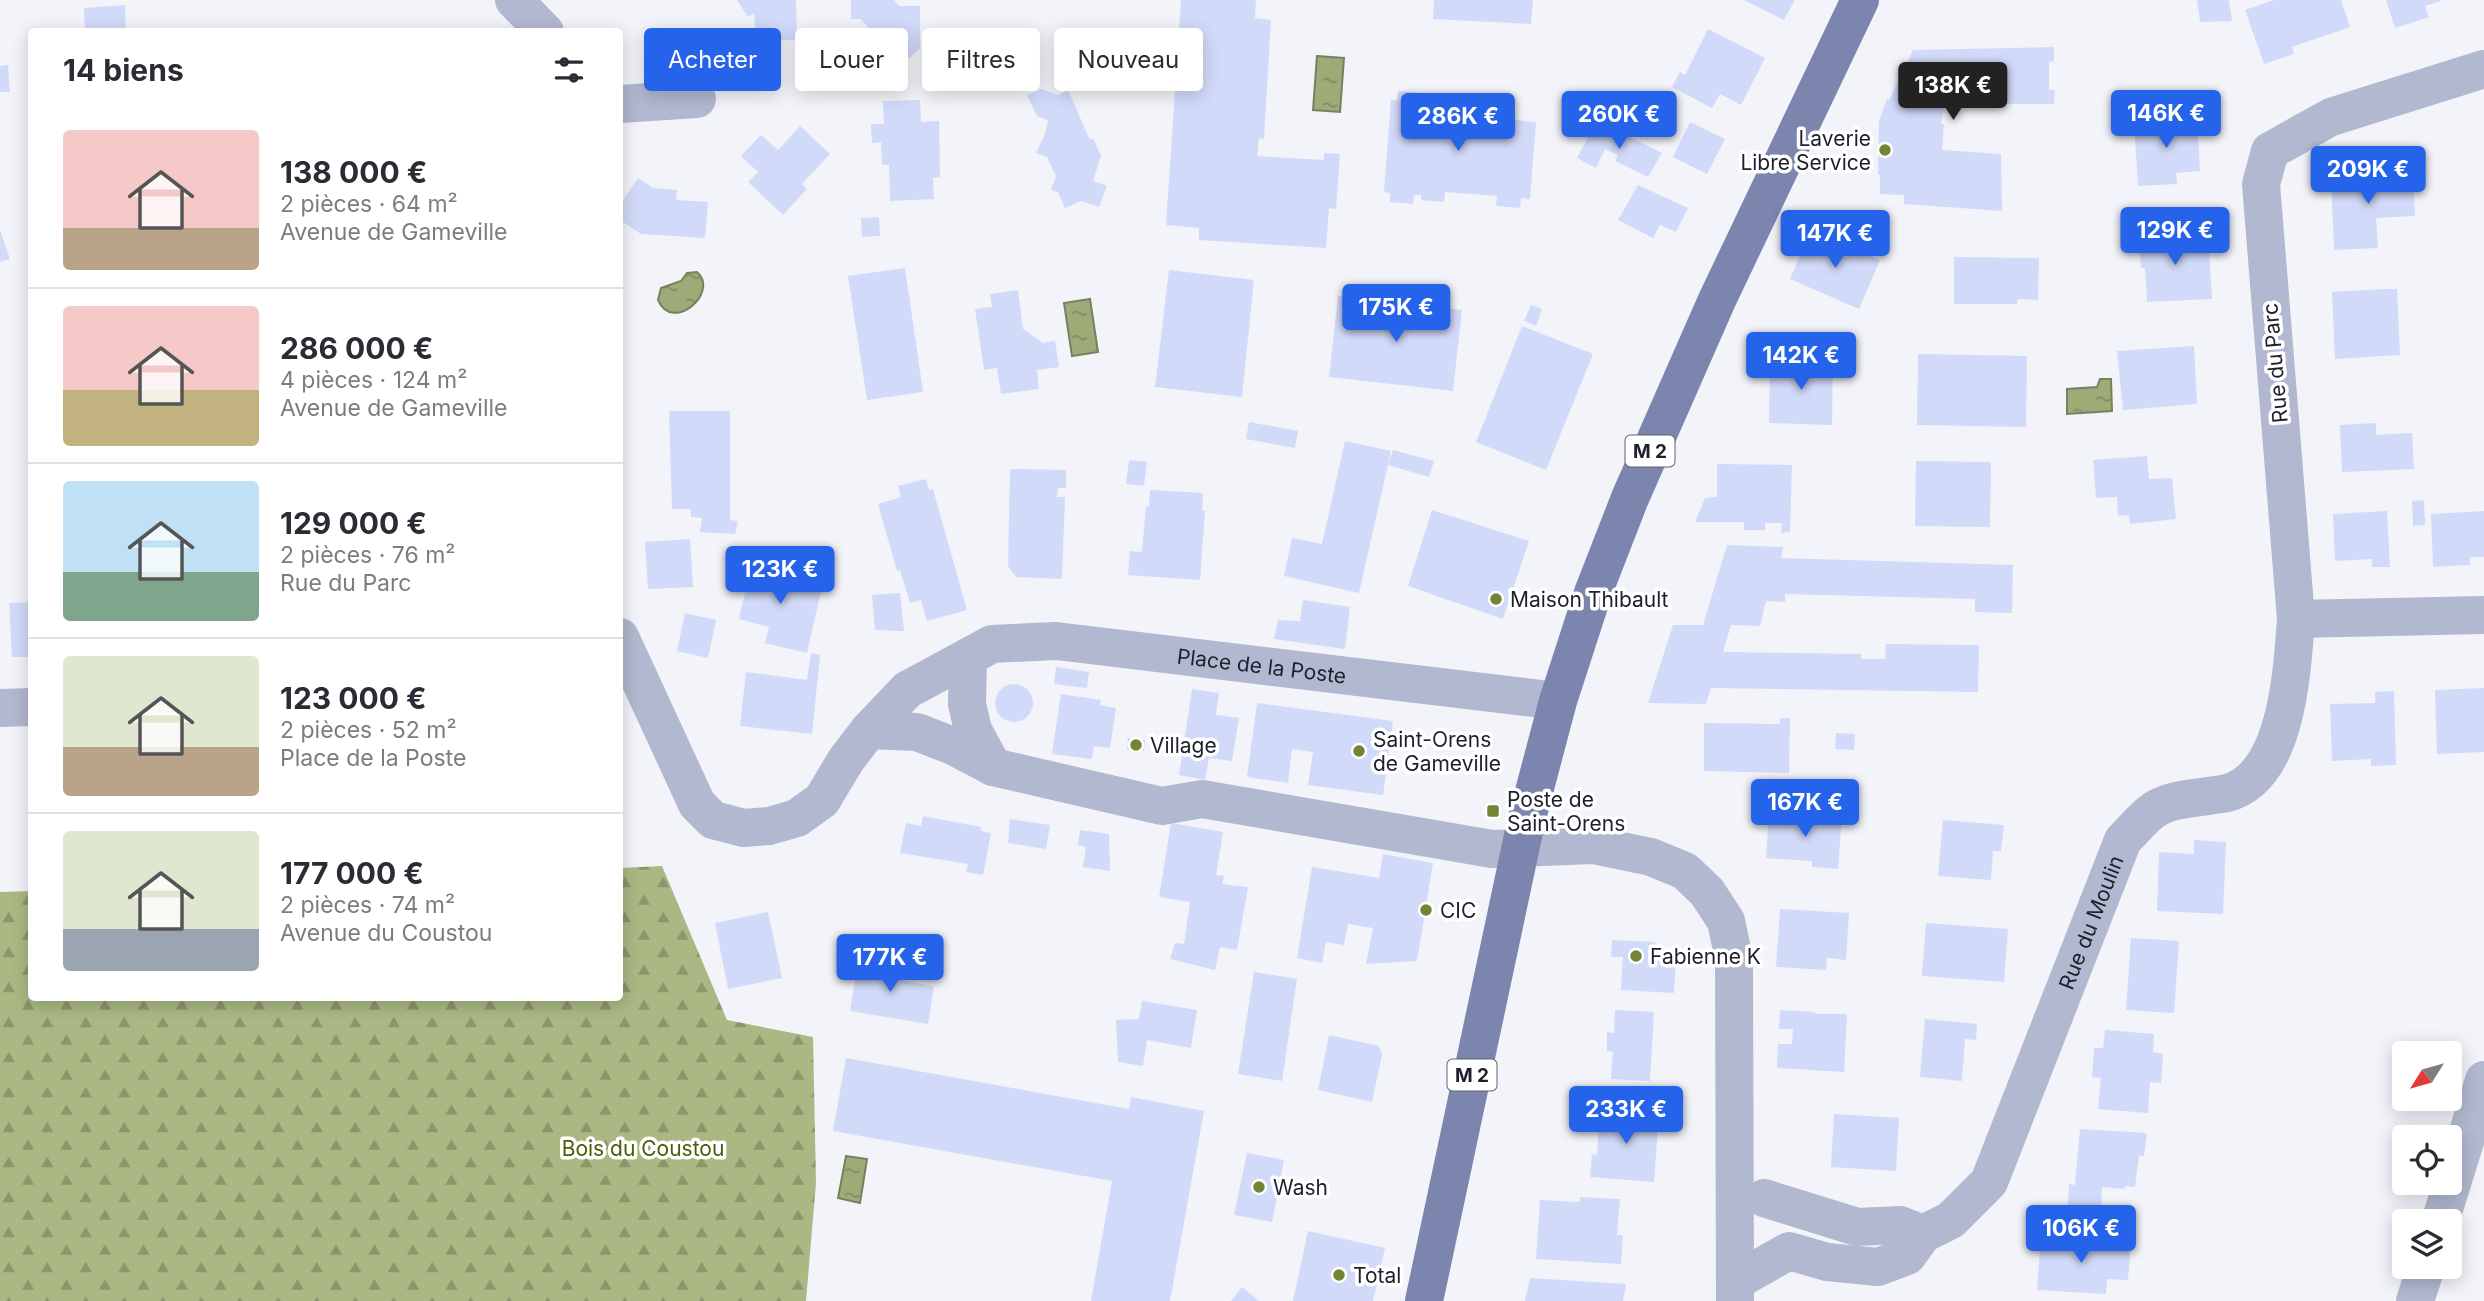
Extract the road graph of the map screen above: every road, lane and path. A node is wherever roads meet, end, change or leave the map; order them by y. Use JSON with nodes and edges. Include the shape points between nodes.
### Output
{"nodes":[{"id":1,"x":506,"y":0,"type":"edge"},
{"id":2,"x":514,"y":0,"type":"edge"},
{"id":3,"x":1860,"y":0,"type":"edge"},
{"id":4,"x":507,"y":28,"type":"edge"},
{"id":5,"x":541,"y":28,"type":"edge"},
{"id":6,"x":2484,"y":69,"type":"edge"},
{"id":7,"x":697,"y":99,"type":"dead end"},
{"id":8,"x":623,"y":104,"type":"edge"},
{"id":9,"x":2484,"y":615,"type":"edge"},
{"id":10,"x":2296,"y":619,"type":"junction"},
{"id":11,"x":623,"y":644,"type":"edge"},
{"id":12,"x":968,"y":657,"type":"junction"},
{"id":13,"x":1558,"y":701,"type":"junction"},
{"id":14,"x":28,"y":707,"type":"edge"},
{"id":15,"x":0,"y":708,"type":"edge"},
{"id":16,"x":869,"y":730,"type":"junction"},
{"id":17,"x":993,"y":767,"type":"junction"},
{"id":18,"x":1521,"y":849,"type":"junction"},
{"id":19,"x":2484,"y":1080,"type":"edge"},
{"id":20,"x":1735,"y":1149,"type":"junction"},
{"id":21,"x":1764,"y":1198,"type":"junction"},
{"id":22,"x":2444,"y":1209,"type":"edge"},
{"id":23,"x":1923,"y":1234,"type":"junction"},
{"id":24,"x":1789,"y":1251,"type":"junction"},
{"id":25,"x":2422,"y":1279,"type":"edge"},
{"id":26,"x":1735,"y":1291,"type":"edge"},
{"id":27,"x":1424,"y":1301,"type":"edge"},
{"id":28,"x":2415,"y":1301,"type":"edge"}],
"edges":[{"from":1,"to":4,"type":"street"},
{"from":2,"to":5,"type":"street"},
{"from":3,"to":13,"type":"main road","number":"M 2","via":[[1717,300],[1630,498]]},
{"from":6,"to":10,"type":"street","name":"Rue du Parc","via":[[2331,117],[2270,151],[2261,184]]},
{"from":7,"to":8,"type":"street"},
{"from":9,"to":10,"type":"street"},
{"from":10,"to":23,"type":"street","name":"Rue du Moulin","via":[[2291,687],[2279,737],[2256,775],[2230,792],[2155,809],[2123,840],[1989,1182],[1951,1220]]},
{"from":11,"to":16,"type":"street","name":"Place de la Poste","via":[[697,804],[713,820],[744,828],[797,818],[822,800]]},
{"from":12,"to":13,"type":"street","name":"Place de la Poste","via":[[992,644],[1056,641]]},
{"from":12,"to":16,"type":"street","name":"Place de la Poste","via":[[907,690]]},
{"from":12,"to":17,"type":"street","via":[[967,704],[973,730]]},
{"from":13,"to":18,"type":"main road","number":"M 2"},
{"from":14,"to":15,"type":"street"},
{"from":16,"to":17,"type":"street","via":[[917,732]]},
{"from":17,"to":18,"type":"street","via":[[1163,806],[1202,799],[1470,846]]},
{"from":18,"to":20,"type":"street","via":[[1593,845],[1651,857],[1685,871],[1707,892],[1726,921],[1734,959]]},
{"from":18,"to":27,"type":"main road","number":"M 2"},
{"from":19,"to":22,"type":"street"},
{"from":20,"to":21,"type":"street"},
{"from":20,"to":26,"type":"street"},
{"from":21,"to":23,"type":"street","via":[[1857,1227],[1900,1225]]},
{"from":21,"to":24,"type":"street"},
{"from":23,"to":24,"type":"street","name":"Rue du Moulin","via":[[1907,1256],[1878,1267],[1827,1262]]},
{"from":24,"to":26,"type":"street"},
{"from":25,"to":28,"type":"street"}]}
